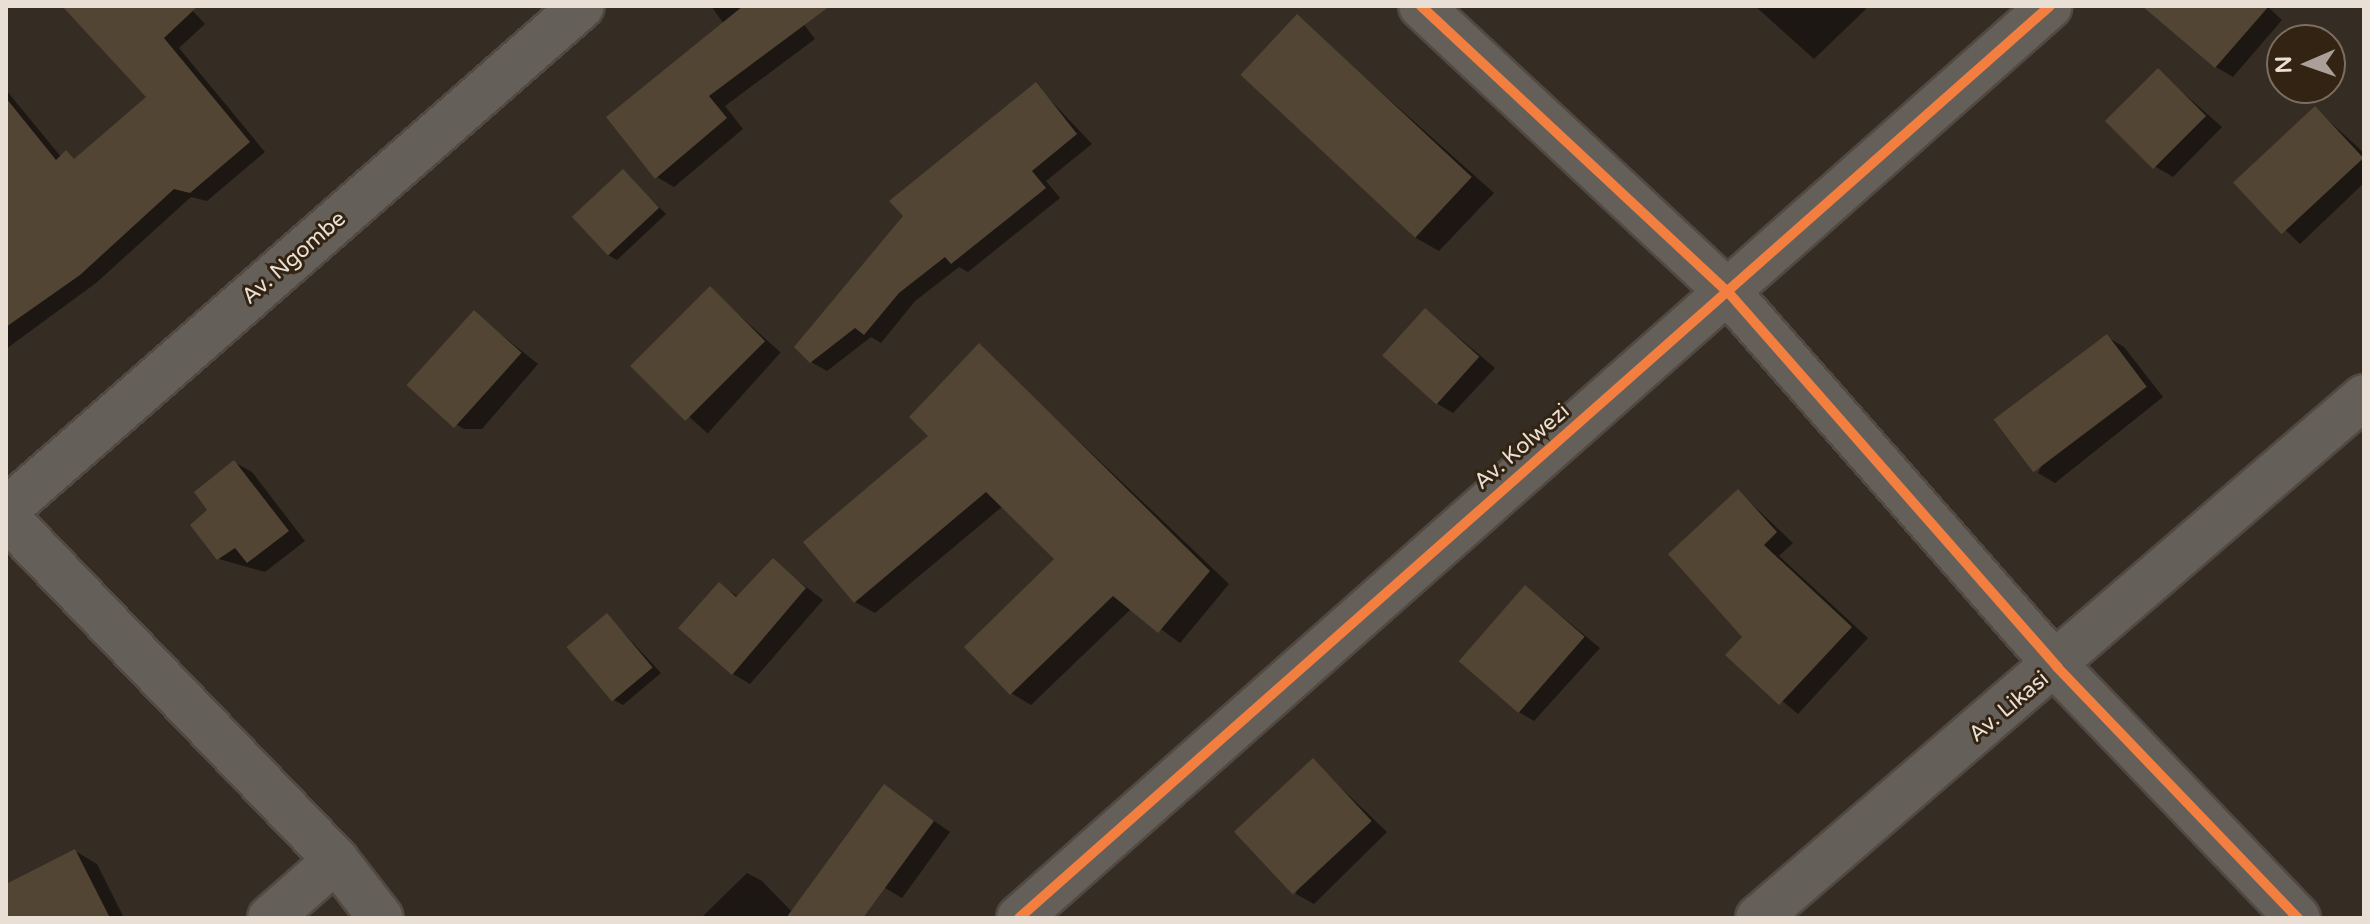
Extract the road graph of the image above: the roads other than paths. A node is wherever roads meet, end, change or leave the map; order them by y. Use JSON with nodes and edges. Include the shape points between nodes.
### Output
{"nodes":[{"id":1,"x":582,"y":6,"type":"edge"},
{"id":2,"x":1421,"y":6,"type":"edge"},
{"id":3,"x":2050,"y":6,"type":"edge"},
{"id":4,"x":1728,"y":292,"type":"junction"},
{"id":5,"x":2364,"y":397,"type":"edge"},
{"id":6,"x":6,"y":510,"type":"edge"},
{"id":7,"x":6,"y":517,"type":"edge"},
{"id":8,"x":2057,"y":667,"type":"junction"},
{"id":9,"x":336,"y":860,"type":"junction"},
{"id":10,"x":270,"y":918,"type":"edge"},
{"id":11,"x":381,"y":918,"type":"edge"},
{"id":12,"x":1019,"y":918,"type":"edge"},
{"id":13,"x":1758,"y":918,"type":"edge"},
{"id":14,"x":2298,"y":918,"type":"edge"}],
"edges":[{"from":1,"to":6,"type":"street","name":"Av. Ngombe"},
{"from":2,"to":4,"type":"street"},
{"from":3,"to":4,"type":"street","name":"Av. Kolwezi"},
{"from":4,"to":8,"type":"street"},
{"from":4,"to":12,"type":"street","name":"Av. Kolwezi"},
{"from":5,"to":8,"type":"street","name":"Av. Likasi"},
{"from":7,"to":9,"type":"street"},
{"from":8,"to":13,"type":"street","name":"Av. Likasi"},
{"from":8,"to":14,"type":"street"},
{"from":9,"to":10,"type":"street"},
{"from":9,"to":11,"type":"street"}]}
